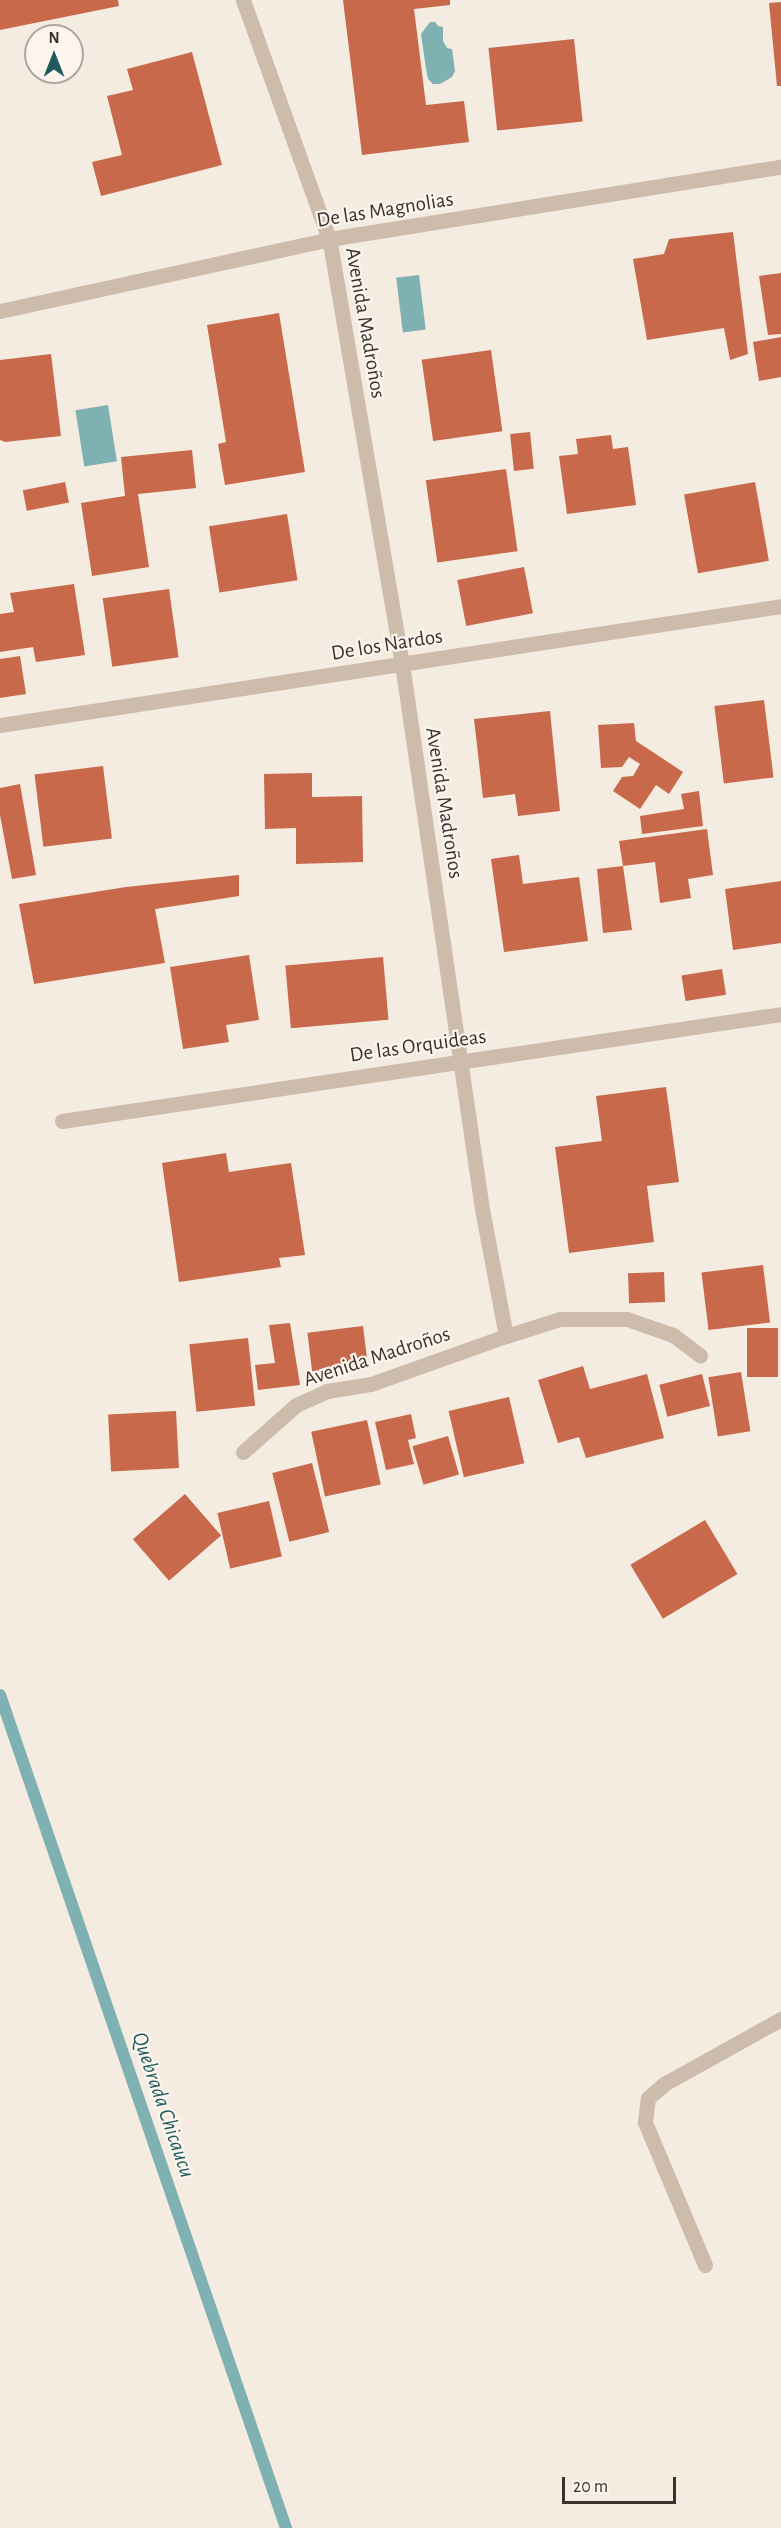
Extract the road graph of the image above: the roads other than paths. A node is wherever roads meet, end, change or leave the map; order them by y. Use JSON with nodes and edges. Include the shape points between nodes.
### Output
{"nodes":[{"id":1,"x":243,"y":0,"type":"edge"},
{"id":2,"x":781,"y":167,"type":"edge"},
{"id":3,"x":329,"y":239,"type":"junction"},
{"id":4,"x":0,"y":311,"type":"edge"},
{"id":5,"x":781,"y":606,"type":"edge"},
{"id":6,"x":402,"y":664,"type":"junction"},
{"id":7,"x":0,"y":725,"type":"edge"},
{"id":8,"x":781,"y":1014,"type":"edge"},
{"id":9,"x":462,"y":1061,"type":"junction"},
{"id":10,"x":62,"y":1121,"type":"dead end"},
{"id":11,"x":506,"y":1336,"type":"junction"},
{"id":12,"x":700,"y":1355,"type":"dead end"},
{"id":13,"x":243,"y":1452,"type":"dead end"},
{"id":14,"x":781,"y":2019,"type":"edge"},
{"id":15,"x":705,"y":2265,"type":"dead end"}],
"edges":[{"from":1,"to":3,"type":"street","name":"Avenida Madroños"},
{"from":2,"to":3,"type":"street","name":"De las Magnolias"},
{"from":3,"to":4,"type":"street","name":"De las Magnolias"},
{"from":3,"to":6,"type":"street","name":"Avenida Madroños"},
{"from":5,"to":6,"type":"street","name":"De los Nardos"},
{"from":6,"to":7,"type":"street","name":"De los Nardos"},
{"from":6,"to":9,"type":"street","name":"Avenida Madroños"},
{"from":8,"to":9,"type":"street","name":"De las Orquideas"},
{"from":9,"to":10,"type":"street","name":"De las Orquideas"},
{"from":9,"to":11,"type":"street","name":"Avenida Madroños","via":[[482,1209]]},
{"from":11,"to":12,"type":"street","via":[[560,1319],[627,1319],[673,1335]]},
{"from":11,"to":13,"type":"street","name":"Avenida Madroños","via":[[371,1384],[327,1391],[296,1405]]},
{"from":14,"to":15,"type":"street","via":[[664,2084],[648,2098],[645,2122]]}]}
